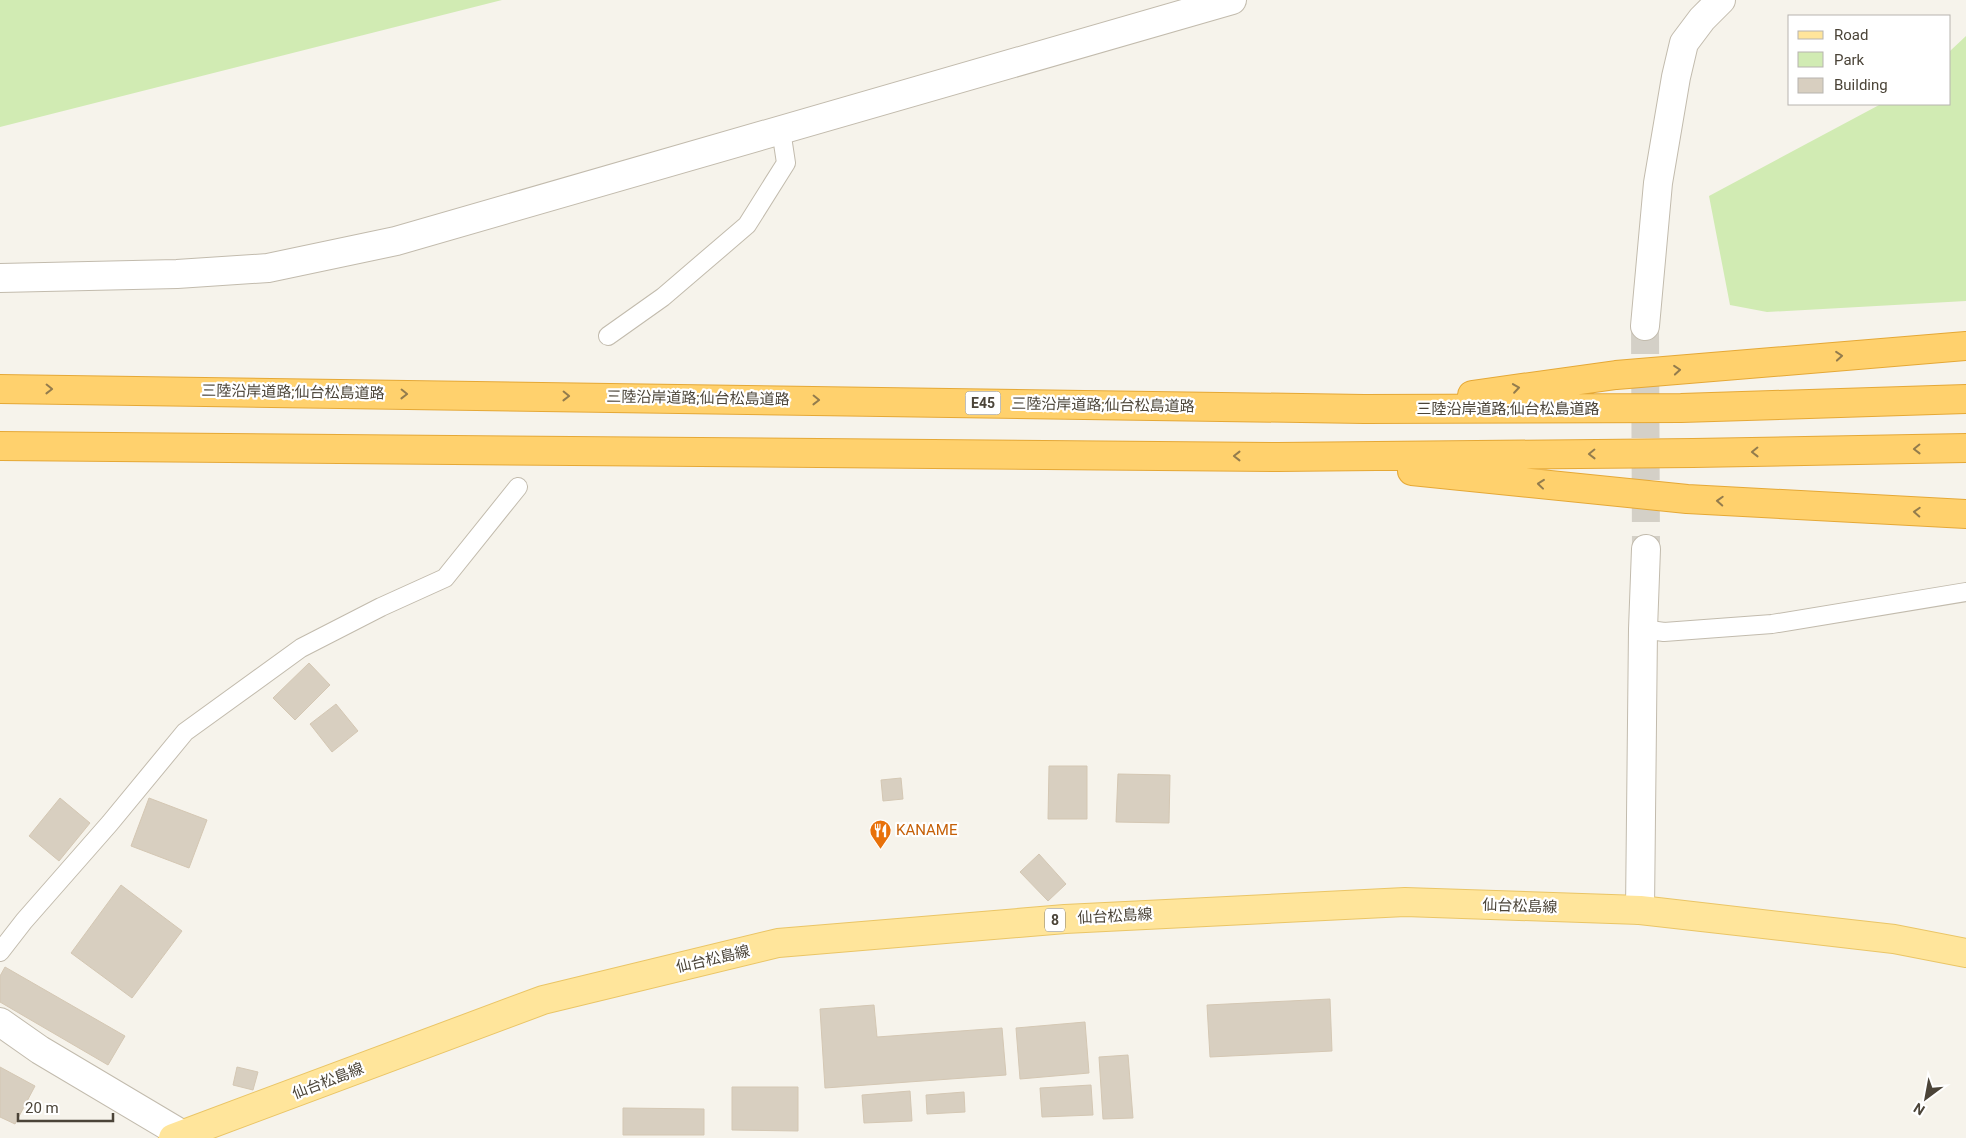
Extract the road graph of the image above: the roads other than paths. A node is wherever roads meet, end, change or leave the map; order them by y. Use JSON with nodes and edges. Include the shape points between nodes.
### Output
{"nodes":[{"id":1,"x":1232,"y":0,"type":"edge"},
{"id":2,"x":1721,"y":0,"type":"edge"},
{"id":3,"x":780,"y":130,"type":"junction"},
{"id":4,"x":0,"y":278,"type":"edge"},
{"id":5,"x":1645,"y":326,"type":"tunnel mouth"},
{"id":6,"x":608,"y":336,"type":"dead end"},
{"id":7,"x":1966,"y":346,"type":"edge"},
{"id":8,"x":0,"y":388,"type":"edge"},
{"id":9,"x":1966,"y":399,"type":"edge"},
{"id":10,"x":1364,"y":410,"type":"junction"},
{"id":11,"x":0,"y":446,"type":"edge"},
{"id":12,"x":1966,"y":448,"type":"edge"},
{"id":13,"x":1277,"y":457,"type":"junction"},
{"id":14,"x":518,"y":487,"type":"dead end"},
{"id":15,"x":1966,"y":514,"type":"edge"},
{"id":16,"x":1646,"y":549,"type":"tunnel mouth"},
{"id":17,"x":1966,"y":592,"type":"edge"},
{"id":18,"x":1644,"y":630,"type":"junction"},
{"id":19,"x":1640,"y":910,"type":"junction"},
{"id":20,"x":0,"y":952,"type":"edge"},
{"id":21,"x":1966,"y":953,"type":"edge"},
{"id":22,"x":0,"y":1022,"type":"edge"},
{"id":23,"x":193,"y":1134,"type":"edge"}],
"edges":[{"from":1,"to":3,"type":"street"},
{"from":2,"to":5,"type":"street","via":[[1684,43],[1676,77],[1658,183]]},
{"from":3,"to":4,"type":"street","via":[[396,241],[268,268],[177,274]]},
{"from":3,"to":6,"type":"lane","via":[[786,162],[747,225],[663,297]]},
{"from":10,"to":7,"type":"highway","one_way":true,"via":[[1616,375]]},
{"from":8,"to":10,"type":"highway","name":"三陸沿岸道路;仙台松島道路","number":"E45","one_way":true},
{"from":9,"to":10,"type":"highway","name":"三陸沿岸道路;仙台松島道路","number":"E45","via":[[1681,408]]},
{"from":13,"to":11,"type":"highway","one_way":true},
{"from":12,"to":13,"type":"highway","one_way":true},
{"from":15,"to":13,"type":"highway","one_way":true,"via":[[1686,499]]},
{"from":14,"to":20,"type":"lane","via":[[445,578],[301,648],[185,732]]},
{"from":16,"to":18,"type":"street"},
{"from":17,"to":18,"type":"lane","via":[[1772,624],[1664,632]]},
{"from":18,"to":19,"type":"street"},
{"from":19,"to":21,"type":"main road","name":"仙台松島線","number":"8","via":[[1894,939]]},
{"from":19,"to":23,"type":"main road","name":"仙台松島線","number":"8","via":[[1405,902],[1064,919],[778,943],[543,1000]]},
{"from":22,"to":23,"type":"street","via":[[40,1050]]}]}
